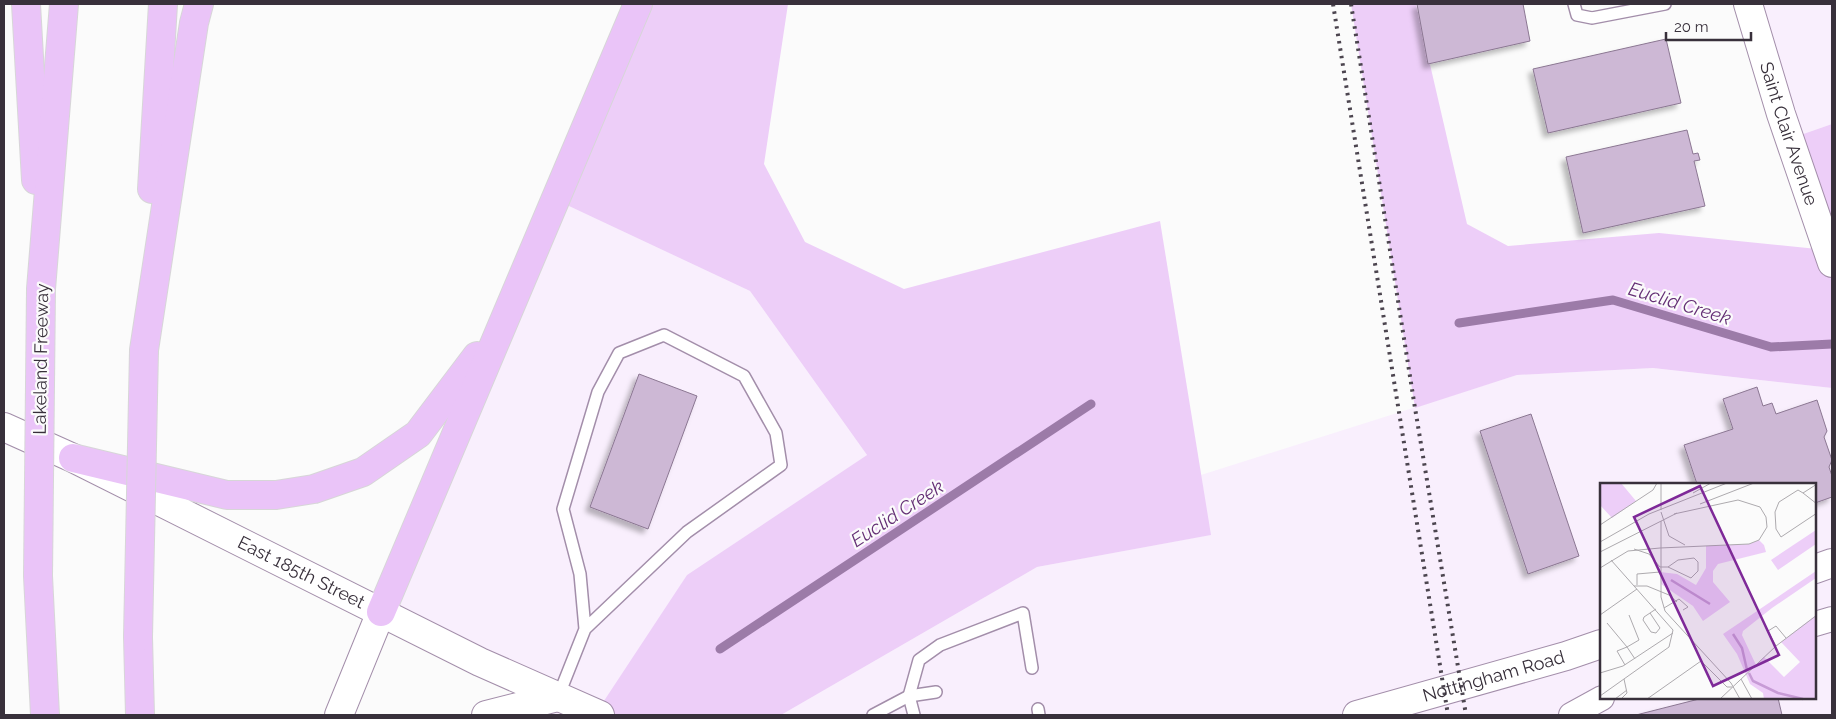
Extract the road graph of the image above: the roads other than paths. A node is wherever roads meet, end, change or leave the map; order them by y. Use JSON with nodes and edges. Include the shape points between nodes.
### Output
{"nodes":[{"id":1,"x":26,"y":4,"type":"edge"},
{"id":2,"x":64,"y":4,"type":"edge"},
{"id":3,"x":163,"y":4,"type":"edge"},
{"id":4,"x":199,"y":4,"type":"edge"},
{"id":5,"x":638,"y":4,"type":"edge"},
{"id":6,"x":1574,"y":4,"type":"edge"},
{"id":7,"x":1665,"y":4,"type":"edge"},
{"id":8,"x":1748,"y":4,"type":"edge"},
{"id":9,"x":1832,"y":263,"type":"edge"},
{"id":10,"x":41,"y":289,"type":"junction"},
{"id":11,"x":499,"y":327,"type":"junction"},
{"id":12,"x":144,"y":350,"type":"junction"},
{"id":13,"x":4,"y":427,"type":"edge"},
{"id":14,"x":73,"y":458,"type":"junction"},
{"id":15,"x":1832,"y":563,"type":"edge"},
{"id":16,"x":1816,"y":569,"type":"edge"},
{"id":17,"x":381,"y":612,"type":"junction"},
{"id":18,"x":1832,"y":619,"type":"edge"},
{"id":19,"x":1816,"y":624,"type":"edge"},
{"id":20,"x":585,"y":629,"type":"junction"},
{"id":21,"x":1600,"y":644,"type":"edge"},
{"id":22,"x":1032,"y":668,"type":"dead end"},
{"id":23,"x":936,"y":692,"type":"dead end"},
{"id":24,"x":909,"y":696,"type":"junction"},
{"id":25,"x":558,"y":697,"type":"junction"},
{"id":26,"x":1600,"y":699,"type":"edge"},
{"id":27,"x":45,"y":715,"type":"edge"},
{"id":28,"x":140,"y":715,"type":"edge"},
{"id":29,"x":339,"y":715,"type":"edge"},
{"id":30,"x":486,"y":715,"type":"edge"},
{"id":31,"x":597,"y":715,"type":"edge"},
{"id":32,"x":873,"y":715,"type":"edge"},
{"id":33,"x":914,"y":715,"type":"edge"},
{"id":34,"x":1357,"y":715,"type":"edge"},
{"id":35,"x":1571,"y":715,"type":"edge"}],
"edges":[{"from":1,"to":10,"type":"highway"},
{"from":2,"to":10,"type":"highway","name":"Lakeland Freeway"},
{"from":3,"to":12,"type":"highway"},
{"from":4,"to":12,"type":"highway"},
{"from":5,"to":11,"type":"highway"},
{"from":6,"to":7,"type":"lane","via":[[1578,15],[1592,18]]},
{"from":8,"to":9,"type":"street","name":"Saint Clair Avenue","via":[[1781,114]]},
{"from":10,"to":27,"type":"highway","name":"Lakeland Freeway","bridge":true,"via":[[38,576]]},
{"from":11,"to":14,"type":"highway","via":[[418,434],[364,472],[314,489],[276,495],[227,495]]},
{"from":11,"to":17,"type":"highway"},
{"from":12,"to":28,"type":"highway","bridge":true,"via":[[138,637]]},
{"from":13,"to":14,"type":"street","name":"East 185th Street"},
{"from":14,"to":17,"type":"street","name":"East 185th Street"},
{"from":15,"to":16,"type":"street"},
{"from":17,"to":25,"type":"street","name":"East 185th Street"},
{"from":17,"to":29,"type":"street"},
{"from":18,"to":19,"type":"street"},
{"from":20,"to":20,"type":"lane","via":[[580,574],[563,509],[598,392],[619,353],[664,335],[744,376],[776,433],[781,465],[687,532]]},
{"from":20,"to":25,"type":"lane"},
{"from":21,"to":34,"type":"street","name":"Nottingham Road"},
{"from":22,"to":24,"type":"lane","via":[[1024,612],[940,645],[919,660]]},
{"from":23,"to":24,"type":"lane"},
{"from":24,"to":32,"type":"lane"},
{"from":24,"to":33,"type":"lane"},
{"from":25,"to":30,"type":"street"},
{"from":25,"to":31,"type":"street","name":"East 185th Street"},
{"from":26,"to":35,"type":"street"}]}
